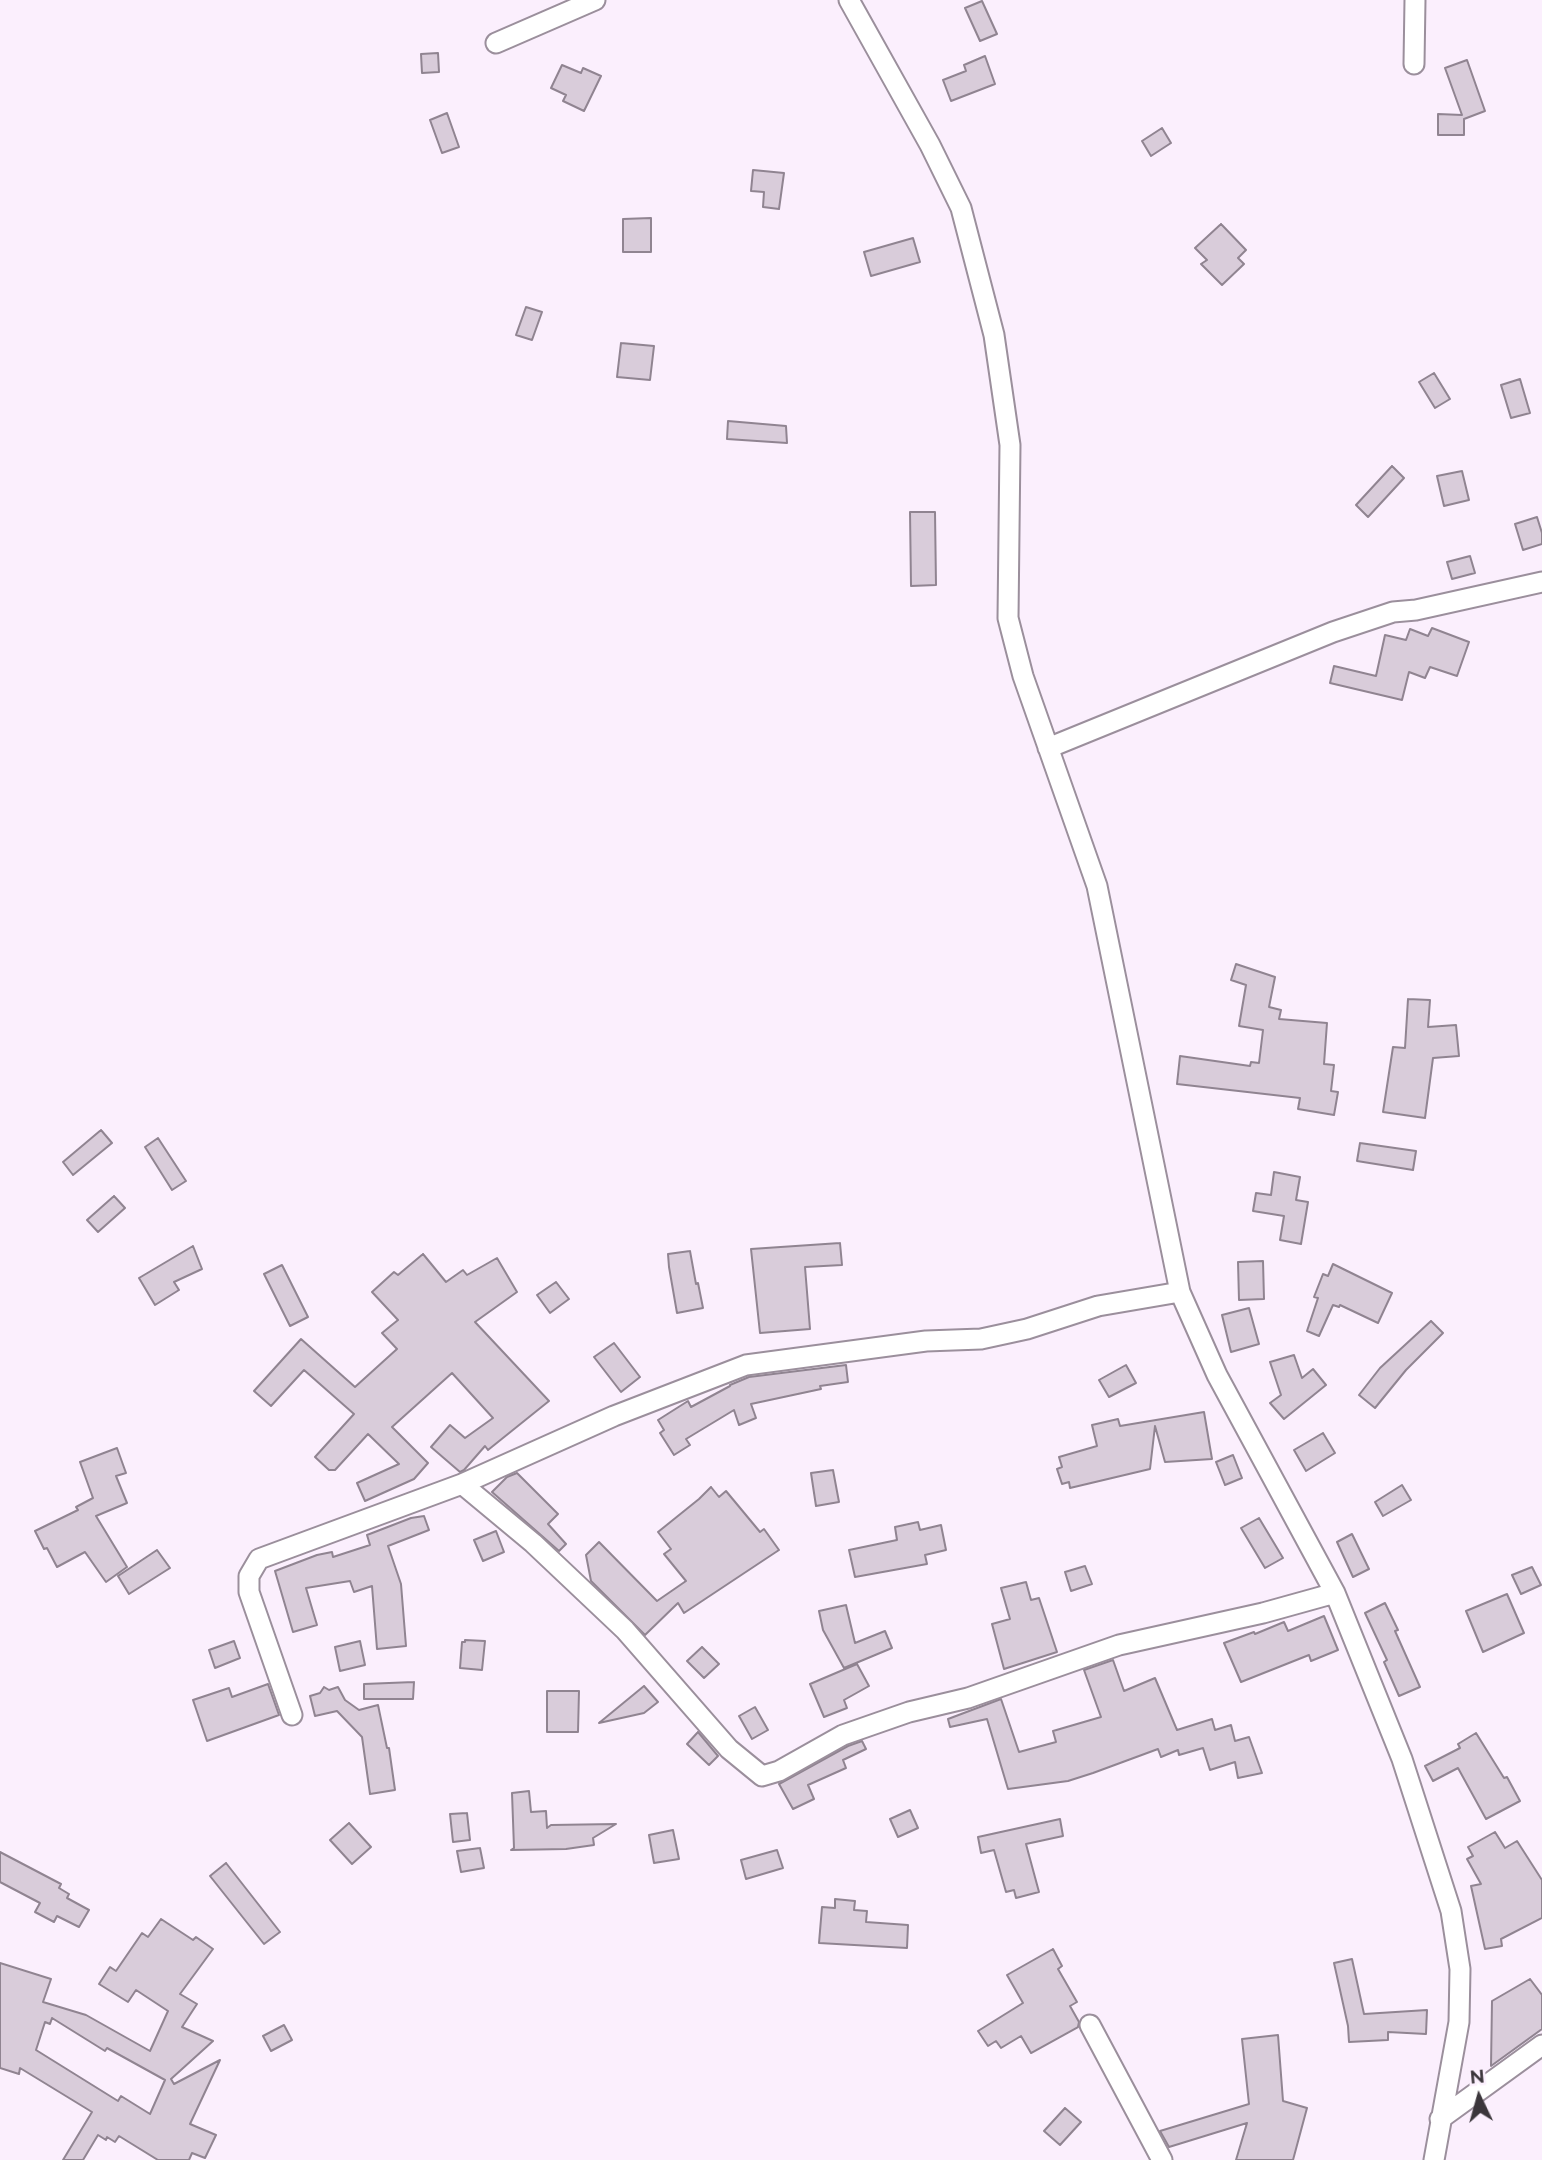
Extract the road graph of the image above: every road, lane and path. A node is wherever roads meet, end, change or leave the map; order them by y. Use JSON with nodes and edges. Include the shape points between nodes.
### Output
{"nodes":[{"id":1,"x":595,"y":0,"type":"edge"},
{"id":2,"x":849,"y":0,"type":"edge"},
{"id":3,"x":1415,"y":0,"type":"edge"},
{"id":4,"x":496,"y":43,"type":"dead end"},
{"id":5,"x":1414,"y":64,"type":"dead end"},
{"id":6,"x":1542,"y":582,"type":"edge"},
{"id":7,"x":1048,"y":748,"type":"junction"},
{"id":8,"x":1180,"y":1292,"type":"junction"},
{"id":9,"x":462,"y":1484,"type":"junction"},
{"id":10,"x":1335,"y":1593,"type":"junction"},
{"id":11,"x":292,"y":1716,"type":"dead end"},
{"id":12,"x":1090,"y":2025,"type":"dead end"},
{"id":13,"x":1542,"y":2045,"type":"edge"},
{"id":14,"x":1440,"y":2119,"type":"junction"},
{"id":15,"x":1162,"y":2160,"type":"edge"},
{"id":16,"x":1434,"y":2160,"type":"edge"}],
"edges":[{"from":1,"to":4,"type":"street"},
{"from":2,"to":7,"type":"street","via":[[961,208],[994,335],[1010,445],[1008,618]]},
{"from":3,"to":5,"type":"street"},
{"from":6,"to":7,"type":"street","via":[[1393,612],[1345,628]]},
{"from":7,"to":8,"type":"street","via":[[1097,886]]},
{"from":8,"to":9,"type":"street","via":[[1098,1306],[981,1339],[926,1341],[746,1365],[614,1416]]},
{"from":8,"to":10,"type":"street","via":[[1217,1374]]},
{"from":9,"to":10,"type":"street","via":[[625,1630],[729,1749],[762,1776],[843,1735],[909,1712],[968,1698],[1119,1645]]},
{"from":9,"to":11,"type":"street","via":[[258,1559],[249,1576],[249,1592]]},
{"from":10,"to":14,"type":"street","via":[[1402,1759],[1451,1911],[1460,1969],[1459,2022]]},
{"from":12,"to":15,"type":"street"},
{"from":13,"to":14,"type":"street"},
{"from":14,"to":16,"type":"street"}]}
